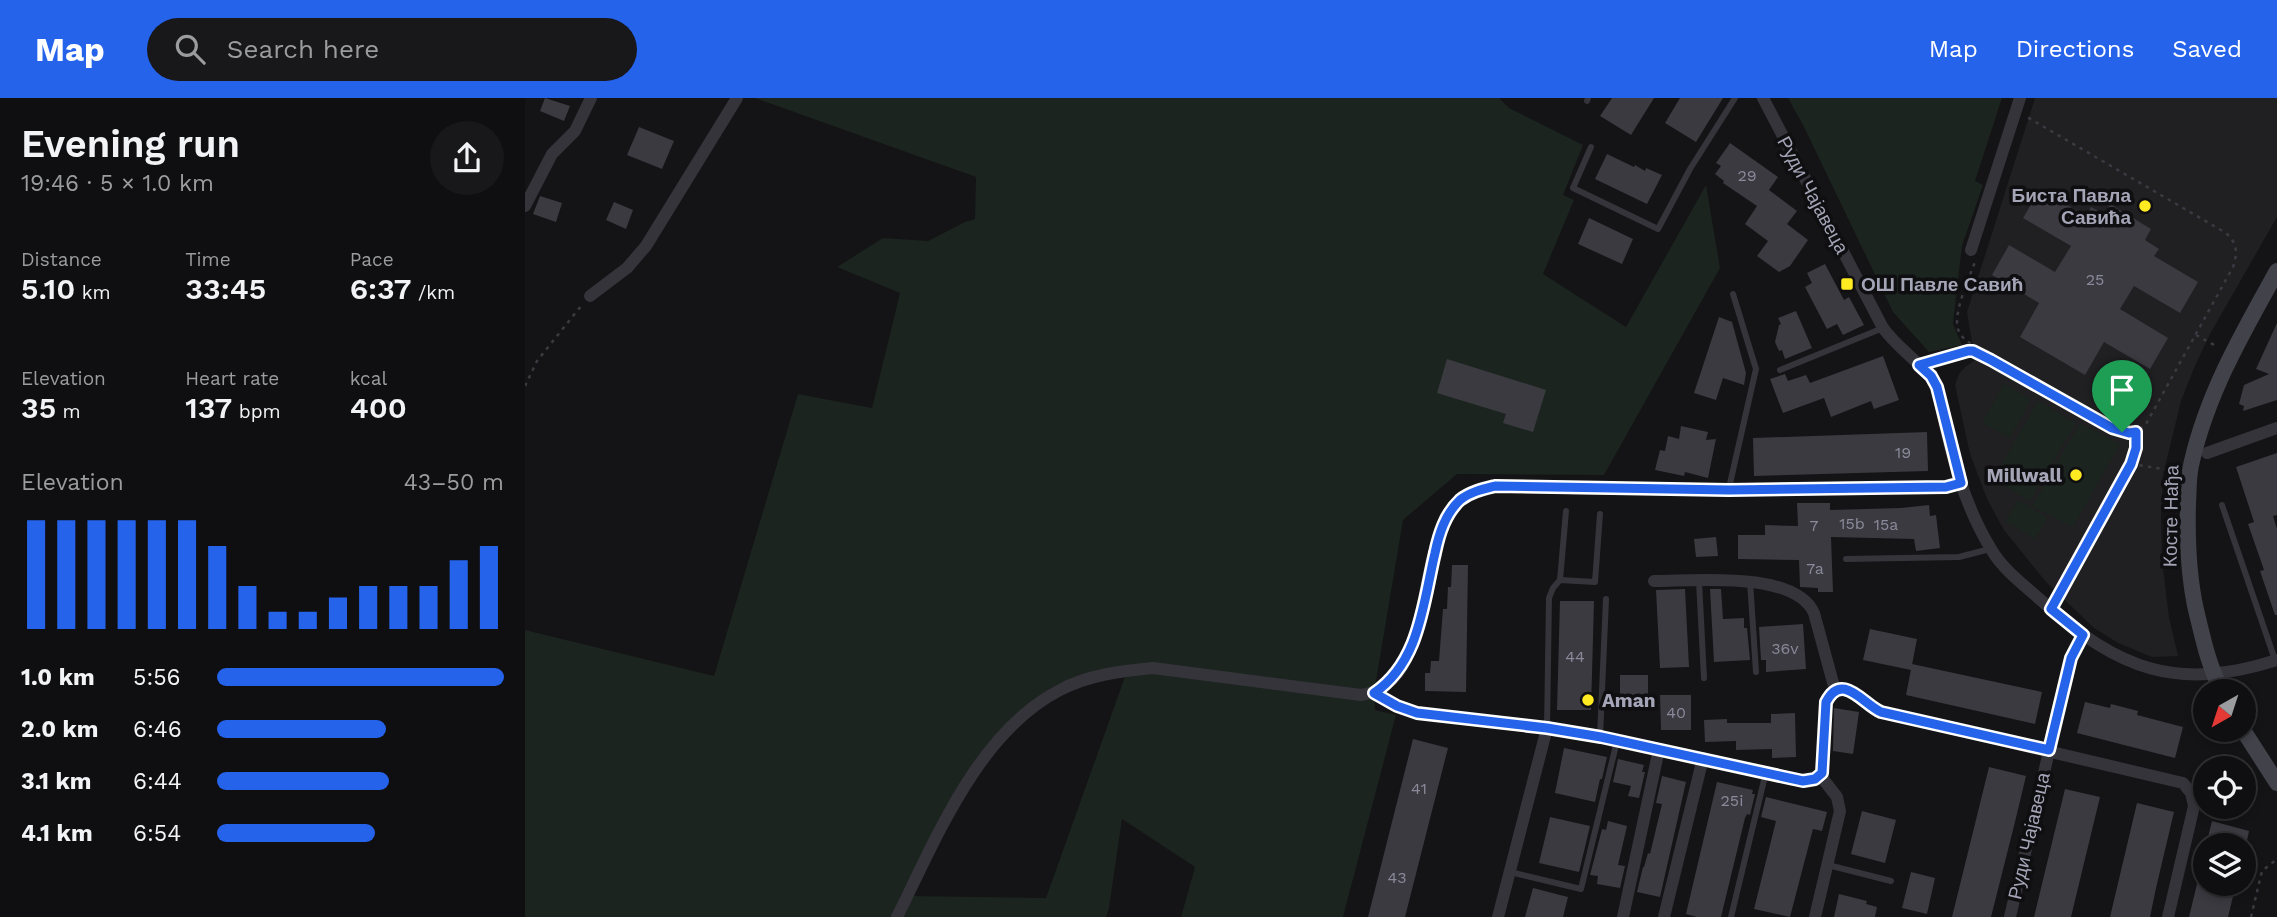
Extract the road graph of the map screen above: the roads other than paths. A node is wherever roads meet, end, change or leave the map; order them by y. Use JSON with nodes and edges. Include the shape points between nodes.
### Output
{"nodes":[{"id":1,"x":591,"y":98,"type":"edge"},
{"id":2,"x":737,"y":98,"type":"edge"},
{"id":3,"x":1734,"y":98,"type":"edge"},
{"id":4,"x":1763,"y":98,"type":"edge"},
{"id":5,"x":2019,"y":98,"type":"edge"},
{"id":6,"x":1591,"y":147,"type":"dead end"},
{"id":7,"x":525,"y":206,"type":"edge"},
{"id":8,"x":1971,"y":250,"type":"dead end"},
{"id":9,"x":2277,"y":271,"type":"edge"},
{"id":10,"x":1733,"y":294,"type":"dead end"},
{"id":11,"x":590,"y":296,"type":"road end"},
{"id":12,"x":1882,"y":328,"type":"junction"},
{"id":13,"x":1780,"y":370,"type":"dead end"},
{"id":14,"x":2277,"y":428,"type":"edge"},
{"id":15,"x":2207,"y":453,"type":"dead end"},
{"id":16,"x":1961,"y":483,"type":"junction"},
{"id":17,"x":1729,"y":490,"type":"junction"},
{"id":18,"x":2222,"y":505,"type":"dead end"},
{"id":19,"x":1566,"y":511,"type":"dead end"},
{"id":20,"x":1600,"y":514,"type":"dead end"},
{"id":21,"x":1990,"y":549,"type":"junction"},
{"id":22,"x":1846,"y":559,"type":"dead end"},
{"id":23,"x":1560,"y":580,"type":"junction"},
{"id":24,"x":1654,"y":581,"type":"dead end"},
{"id":25,"x":1699,"y":581,"type":"junction"},
{"id":26,"x":1750,"y":582,"type":"junction"},
{"id":27,"x":1606,"y":599,"type":"dead end"},
{"id":28,"x":2083,"y":635,"type":"junction"},
{"id":29,"x":2276,"y":660,"type":"edge"},
{"id":30,"x":1756,"y":672,"type":"dead end"},
{"id":31,"x":2213,"y":675,"type":"junction"},
{"id":32,"x":1704,"y":678,"type":"dead end"},
{"id":33,"x":2215,"y":679,"type":"edge"},
{"id":34,"x":1835,"y":690,"type":"junction"},
{"id":35,"x":1374,"y":693,"type":"junction"},
{"id":36,"x":1547,"y":728,"type":"junction"},
{"id":37,"x":1601,"y":737,"type":"junction"},
{"id":38,"x":1618,"y":740,"type":"junction"},
{"id":39,"x":2251,"y":742,"type":"edge"},
{"id":40,"x":1659,"y":749,"type":"junction"},
{"id":41,"x":2049,"y":750,"type":"junction"},
{"id":42,"x":1703,"y":758,"type":"junction"},
{"id":43,"x":1766,"y":772,"type":"junction"},
{"id":44,"x":1820,"y":775,"type":"junction"},
{"id":45,"x":2277,"y":783,"type":"edge"},
{"id":46,"x":1828,"y":865,"type":"junction"},
{"id":47,"x":1510,"y":872,"type":"junction"},
{"id":48,"x":1891,"y":881,"type":"dead end"},
{"id":49,"x":897,"y":917,"type":"edge"},
{"id":50,"x":1498,"y":917,"type":"edge"},
{"id":51,"x":1623,"y":917,"type":"edge"},
{"id":52,"x":1664,"y":917,"type":"edge"},
{"id":53,"x":1731,"y":917,"type":"edge"},
{"id":54,"x":1815,"y":917,"type":"edge"},
{"id":55,"x":2010,"y":917,"type":"edge"},
{"id":56,"x":2168,"y":917,"type":"edge"}],
"edges":[{"from":1,"to":7,"type":"street","via":[[575,131],[552,154]]},
{"from":2,"to":11,"type":"street","via":[[646,246],[627,268]]},
{"from":3,"to":6,"type":"lane","via":[[1658,229],[1573,188]]},
{"from":4,"to":12,"type":"street","name":"Руди Чајавеца"},
{"from":5,"to":8,"type":"street"},
{"from":9,"to":31,"type":"street","name":"Косте Нађа","via":[[2231,354],[2203,420],[2189,473],[2187,544],[2192,588]]},
{"from":10,"to":17,"type":"lane","via":[[1756,369]]},
{"from":12,"to":13,"type":"lane"},
{"from":12,"to":16,"type":"street","name":"Руди Чајавеца","via":[[1937,387]]},
{"from":14,"to":15,"type":"street"},
{"from":16,"to":17,"type":"street","via":[[1946,487]]},
{"from":16,"to":21,"type":"street","name":"Руди Чајавеца"},
{"from":17,"to":35,"type":"street","via":[[1495,486],[1461,500],[1446,519],[1438,540],[1411,649],[1394,675]]},
{"from":18,"to":29,"type":"lane"},
{"from":19,"to":23,"type":"lane"},
{"from":20,"to":23,"type":"lane","via":[[1595,582]]},
{"from":21,"to":22,"type":"lane","via":[[1959,557]]},
{"from":21,"to":28,"type":"street","name":"Руди Чајавеца","via":[[2011,574]]},
{"from":23,"to":36,"type":"lane","via":[[1549,598]]},
{"from":24,"to":25,"type":"street"},
{"from":25,"to":26,"type":"street"},
{"from":25,"to":32,"type":"lane"},
{"from":26,"to":30,"type":"lane"},
{"from":26,"to":34,"type":"street","via":[[1784,588],[1811,607]]},
{"from":27,"to":37,"type":"lane"},
{"from":28,"to":31,"type":"street","name":"Руди Чајавеца","via":[[2142,666]]},
{"from":28,"to":41,"type":"street","name":"Руди Чајавеца","via":[[2071,658]]},
{"from":29,"to":31,"type":"street","name":"Руди Чајавеца"},
{"from":31,"to":33,"type":"street","name":"Косте Нађа"},
{"from":34,"to":41,"type":"street","via":[[1855,693],[1881,712]]},
{"from":34,"to":44,"type":"street","via":[[1826,702]]},
{"from":35,"to":36,"type":"street","via":[[1417,713]]},
{"from":35,"to":49,"type":"street","via":[[1153,668],[1091,678],[1060,690],[1025,714],[988,752],[964,787]]},
{"from":36,"to":37,"type":"street"},
{"from":36,"to":47,"type":"street"},
{"from":37,"to":38,"type":"street"},
{"from":38,"to":40,"type":"street"},
{"from":38,"to":47,"type":"lane","via":[[1581,889]]},
{"from":39,"to":45,"type":"street"},
{"from":40,"to":42,"type":"street"},
{"from":40,"to":51,"type":"street"},
{"from":41,"to":55,"type":"street","name":"Руди Чајавеца"},
{"from":41,"to":56,"type":"street","via":[[2183,783],[2192,793],[2194,806]]},
{"from":42,"to":43,"type":"street"},
{"from":42,"to":52,"type":"street"},
{"from":43,"to":44,"type":"street","via":[[1803,781]]},
{"from":43,"to":53,"type":"lane"},
{"from":44,"to":46,"type":"street","via":[[1833,790],[1840,811]]},
{"from":46,"to":48,"type":"lane"},
{"from":46,"to":54,"type":"street"},
{"from":47,"to":50,"type":"street"}]}
